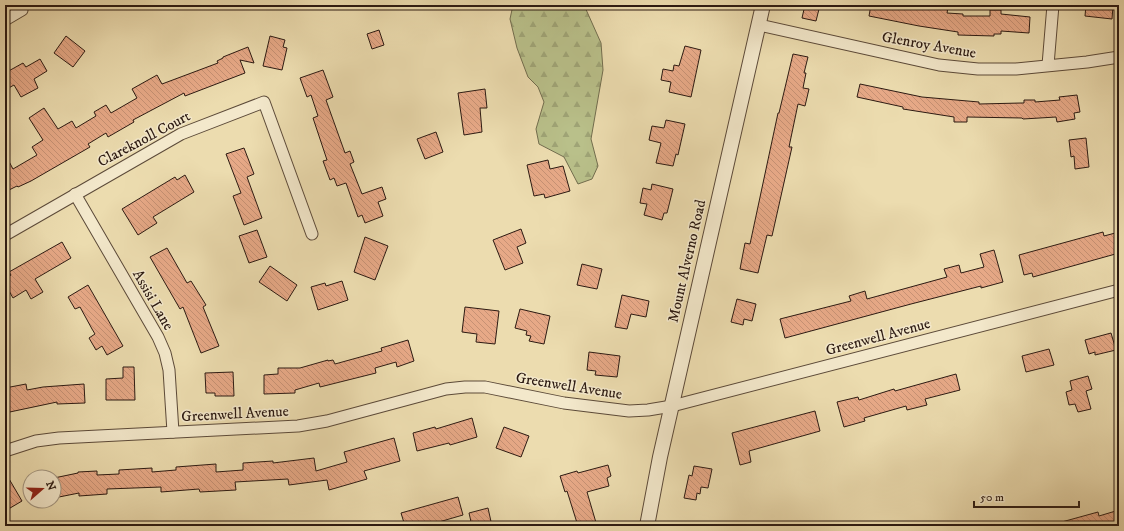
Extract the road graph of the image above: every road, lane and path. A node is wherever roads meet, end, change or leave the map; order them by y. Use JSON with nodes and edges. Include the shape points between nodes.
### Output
{"nodes":[{"id":1,"x":763,"y":5,"type":"edge"},
{"id":2,"x":1053,"y":5,"type":"edge"},
{"id":3,"x":22,"y":10,"type":"dead end"},
{"id":4,"x":5,"y":20,"type":"edge"},
{"id":5,"x":759,"y":25,"type":"junction"},
{"id":6,"x":1119,"y":56,"type":"edge"},
{"id":7,"x":1048,"y":65,"type":"junction"},
{"id":8,"x":75,"y":194,"type":"junction"},
{"id":9,"x":312,"y":234,"type":"dead end"},
{"id":10,"x":5,"y":235,"type":"edge"},
{"id":11,"x":1119,"y":290,"type":"edge"},
{"id":12,"x":672,"y":406,"type":"junction"},
{"id":13,"x":172,"y":432,"type":"junction"},
{"id":14,"x":5,"y":451,"type":"edge"},
{"id":15,"x":647,"y":526,"type":"edge"}],
"edges":[{"from":1,"to":5,"type":"street","name":"Mount Alverno Road"},
{"from":2,"to":7,"type":"street"},
{"from":3,"to":4,"type":"street"},
{"from":5,"to":7,"type":"street","name":"Glenroy Avenue","via":[[939,65],[978,69],[1016,69]]},
{"from":5,"to":12,"type":"street","name":"Mount Alverno Road"},
{"from":6,"to":7,"type":"street","name":"Glenroy Avenue"},
{"from":8,"to":9,"type":"street","name":"Clareknoll Court","via":[[181,134],[264,102]]},
{"from":8,"to":10,"type":"street","name":"Clareknoll Court"},
{"from":8,"to":13,"type":"street","name":"Assisi Lane","via":[[165,353],[169,370]]},
{"from":11,"to":12,"type":"street","name":"Greenwell Avenue"},
{"from":12,"to":13,"type":"street","name":"Greenwell Avenue","via":[[629,411],[564,403],[485,387],[465,387],[446,389],[327,421],[298,426]]},
{"from":12,"to":15,"type":"street","name":"Mount Alverno Road"},
{"from":13,"to":14,"type":"street","name":"Greenwell Avenue","via":[[59,438],[36,441]]}]}
